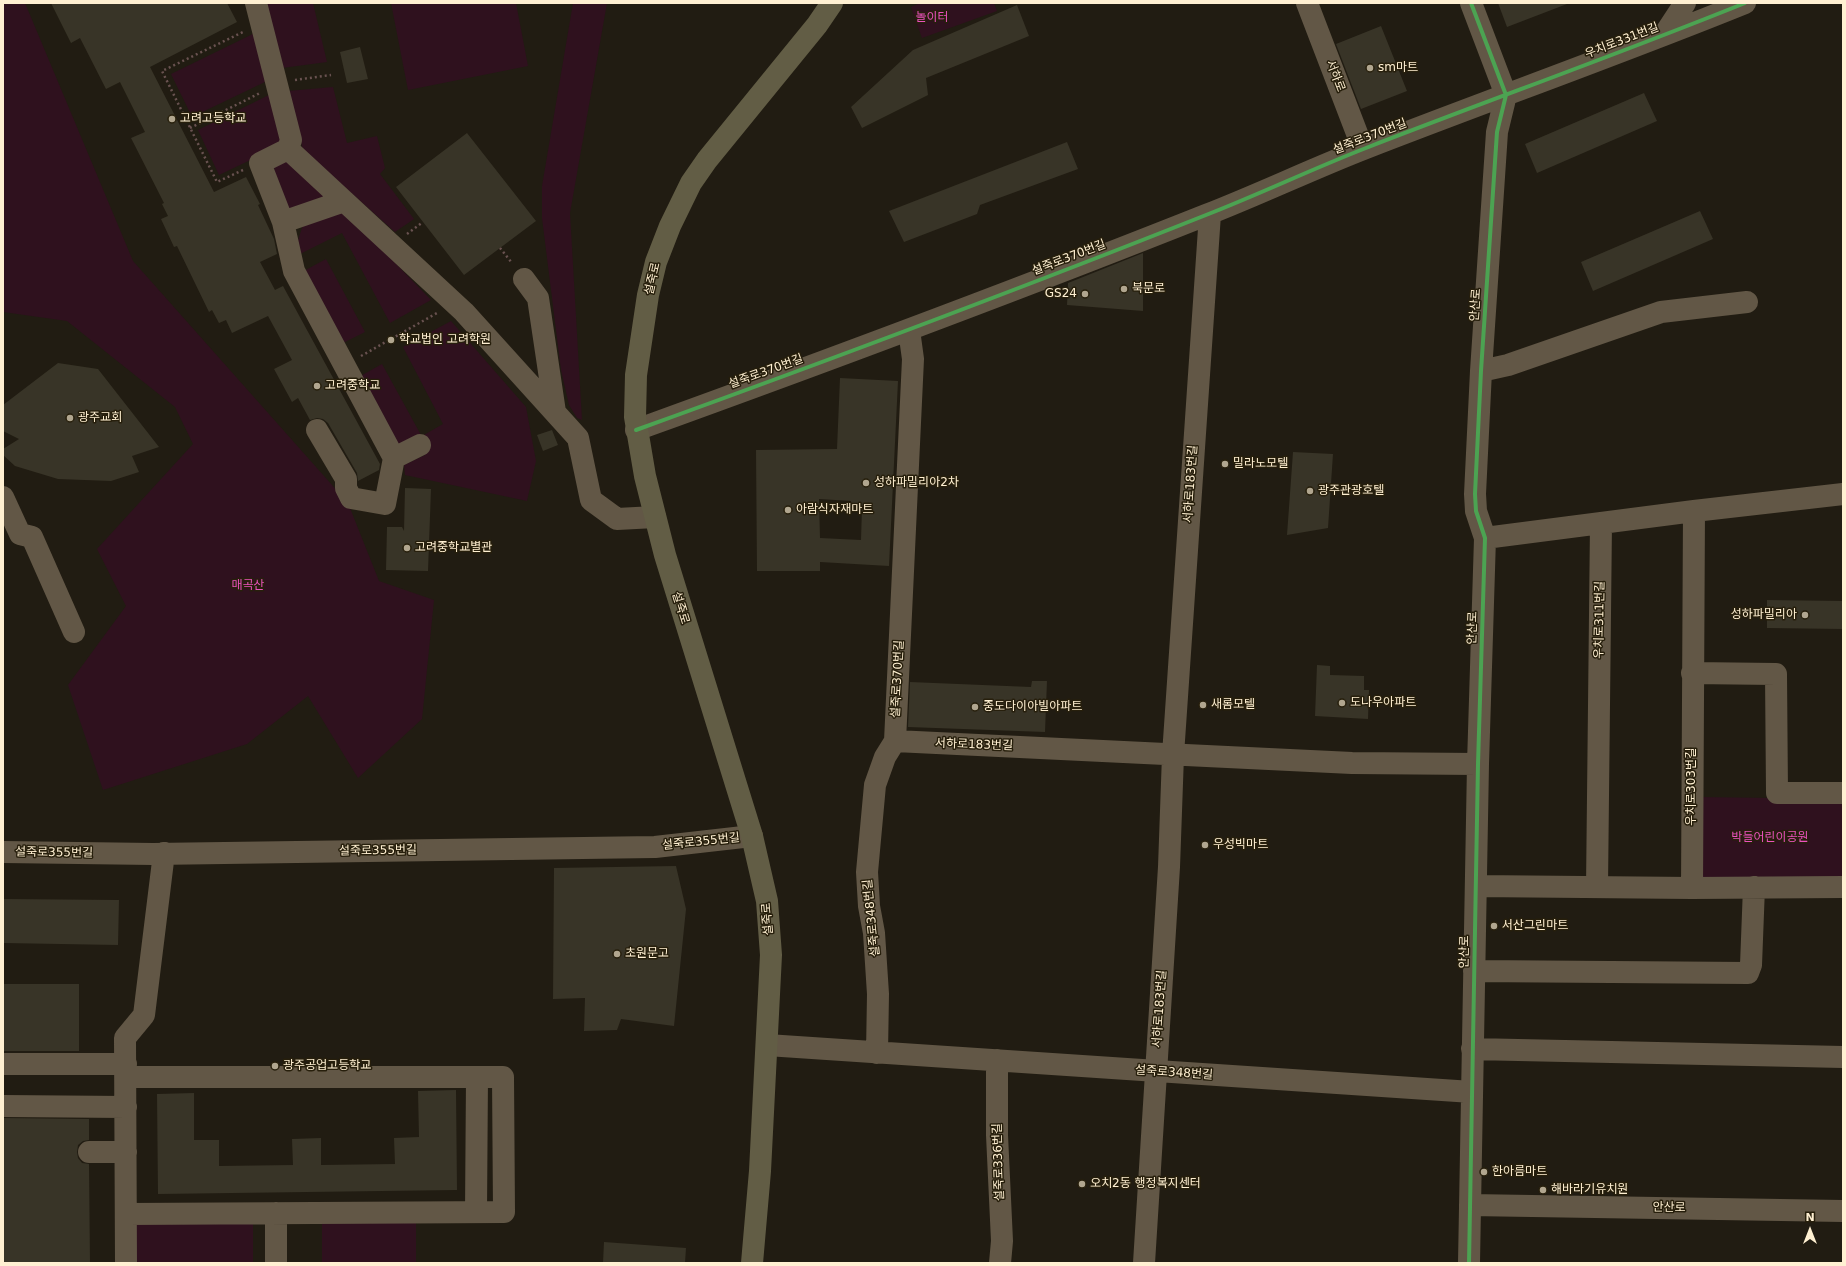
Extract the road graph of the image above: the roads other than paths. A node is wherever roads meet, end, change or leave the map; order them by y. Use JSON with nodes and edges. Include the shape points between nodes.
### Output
{"nodes":[{"id":1,"x":832,"y":3,"type":"edge"},
{"id":2,"x":1306,"y":3,"type":"edge"},
{"id":3,"x":1471,"y":3,"type":"edge"},
{"id":4,"x":1685,"y":3,"type":"edge"},
{"id":5,"x":1745,"y":3,"type":"edge"},
{"id":6,"x":259,"y":13,"type":"edge"},
{"id":7,"x":1664,"y":35,"type":"junction"},
{"id":8,"x":1506,"y":95,"type":"junction"},
{"id":9,"x":288,"y":149,"type":"junction"},
{"id":10,"x":1363,"y":149,"type":"junction"},
{"id":11,"x":344,"y":201,"type":"junction"},
{"id":12,"x":1210,"y":214,"type":"junction"},
{"id":13,"x":283,"y":222,"type":"junction"},
{"id":14,"x":524,"y":279,"type":"dead end"},
{"id":15,"x":1747,"y":302,"type":"dead end"},
{"id":16,"x":909,"y":330,"type":"junction"},
{"id":17,"x":1481,"y":371,"type":"junction"},
{"id":18,"x":555,"y":412,"type":"junction"},
{"id":19,"x":318,"y":430,"type":"dead end"},
{"id":20,"x":636,"y":430,"type":"junction"},
{"id":21,"x":420,"y":445,"type":"dead end"},
{"id":22,"x":394,"y":458,"type":"junction"},
{"id":23,"x":1843,"y":494,"type":"edge"},
{"id":24,"x":3,"y":497,"type":"edge"},
{"id":25,"x":1694,"y":511,"type":"junction"},
{"id":26,"x":655,"y":517,"type":"junction"},
{"id":27,"x":1601,"y":523,"type":"junction"},
{"id":28,"x":1485,"y":538,"type":"junction"},
{"id":29,"x":74,"y":632,"type":"dead end"},
{"id":30,"x":1692,"y":680,"type":"junction"},
{"id":31,"x":895,"y":741,"type":"junction"},
{"id":32,"x":1173,"y":755,"type":"junction"},
{"id":33,"x":1478,"y":764,"type":"junction"},
{"id":34,"x":1843,"y":793,"type":"edge"},
{"id":35,"x":752,"y":836,"type":"junction"},
{"id":36,"x":3,"y":852,"type":"edge"},
{"id":37,"x":164,"y":854,"type":"junction"},
{"id":38,"x":1476,"y":886,"type":"junction"},
{"id":39,"x":1597,"y":887,"type":"junction"},
{"id":40,"x":1754,"y":887,"type":"junction"},
{"id":41,"x":1843,"y":887,"type":"edge"},
{"id":42,"x":1692,"y":888,"type":"junction"},
{"id":43,"x":1474,"y":971,"type":"junction"},
{"id":44,"x":766,"y":1045,"type":"junction"},
{"id":45,"x":1472,"y":1049,"type":"junction"},
{"id":46,"x":877,"y":1053,"type":"junction"},
{"id":47,"x":1843,"y":1057,"type":"edge"},
{"id":48,"x":997,"y":1060,"type":"junction"},
{"id":49,"x":3,"y":1064,"type":"edge"},
{"id":50,"x":126,"y":1070,"type":"junction"},
{"id":51,"x":1156,"y":1071,"type":"junction"},
{"id":52,"x":1472,"y":1092,"type":"junction"},
{"id":53,"x":3,"y":1106,"type":"edge"},
{"id":54,"x":126,"y":1107,"type":"junction"},
{"id":55,"x":89,"y":1152,"type":"dead end"},
{"id":56,"x":126,"y":1152,"type":"junction"},
{"id":57,"x":1470,"y":1205,"type":"junction"},
{"id":58,"x":1843,"y":1211,"type":"edge"},
{"id":59,"x":276,"y":1213,"type":"junction"},
{"id":60,"x":126,"y":1214,"type":"junction"},
{"id":61,"x":126,"y":1263,"type":"edge"},
{"id":62,"x":276,"y":1263,"type":"edge"},
{"id":63,"x":752,"y":1263,"type":"edge"},
{"id":64,"x":1000,"y":1263,"type":"edge"},
{"id":65,"x":1144,"y":1263,"type":"edge"},
{"id":66,"x":1469,"y":1263,"type":"edge"}],
"edges":[{"from":1,"to":20,"type":"main road","name":"설죽로","via":[[707,160],[691,183],[670,226],[656,262],[644,321],[636,375]]},
{"from":2,"to":10,"type":"street","name":"서하로"},
{"from":3,"to":8,"type":"street"},
{"from":4,"to":7,"type":"street"},
{"from":5,"to":7,"type":"street","name":"우치로331번길"},
{"from":6,"to":9,"type":"street","via":[[291,140]]},
{"from":7,"to":8,"type":"street","name":"우치로331번길"},
{"from":8,"to":10,"type":"street","name":"설죽로370번길"},
{"from":8,"to":17,"type":"street","name":"안산로","via":[[1498,132]]},
{"from":9,"to":11,"type":"street"},
{"from":9,"to":13,"type":"street","via":[[260,163]]},
{"from":10,"to":12,"type":"street","name":"설죽로370번길"},
{"from":11,"to":13,"type":"street"},
{"from":11,"to":18,"type":"street","via":[[455,303]]},
{"from":12,"to":16,"type":"street","name":"설죽로370번길"},
{"from":12,"to":32,"type":"street","name":"서하로183번길"},
{"from":13,"to":22,"type":"street","via":[[294,271]]},
{"from":14,"to":18,"type":"street","via":[[538,298]]},
{"from":15,"to":17,"type":"street","via":[[1661,312],[1508,365]]},
{"from":16,"to":20,"type":"street","name":"설죽로370번길"},
{"from":16,"to":31,"type":"street","name":"설죽로370번길","via":[[913,359]]},
{"from":17,"to":28,"type":"street","name":"안산로","via":[[1476,511]]},
{"from":18,"to":26,"type":"street","via":[[578,438],[591,500],[617,519]]},
{"from":19,"to":22,"type":"street","via":[[346,479],[346,488],[351,498],[385,504]]},
{"from":20,"to":26,"type":"main road","name":"설죽로"},
{"from":21,"to":22,"type":"street"},
{"from":23,"to":25,"type":"street"},
{"from":24,"to":29,"type":"street","via":[[20,534],[32,537]]},
{"from":25,"to":27,"type":"street"},
{"from":25,"to":30,"type":"street"},
{"from":26,"to":35,"type":"main road","name":"설죽로","via":[[679,604]]},
{"from":27,"to":28,"type":"street"},
{"from":27,"to":39,"type":"street","name":"우치로311번길"},
{"from":28,"to":33,"type":"street","name":"안산로"},
{"from":30,"to":34,"type":"street","via":[[1776,674],[1777,793]]},
{"from":30,"to":42,"type":"street","name":"우치로303번길"},
{"from":31,"to":32,"type":"street","name":"서하로183번길"},
{"from":31,"to":46,"type":"street","name":"설죽로348번길","via":[[885,757],[875,785],[867,872],[878,994]]},
{"from":32,"to":33,"type":"street","via":[[1352,763]]},
{"from":32,"to":51,"type":"street","name":"서하로183번길","via":[[1169,867]]},
{"from":33,"to":38,"type":"street","name":"안산로"},
{"from":35,"to":37,"type":"street","name":"설죽로355번길","via":[[655,847]]},
{"from":35,"to":44,"type":"main road","name":"설죽로","via":[[767,901],[771,955]]},
{"from":36,"to":37,"type":"street","name":"설죽로355번길"},
{"from":37,"to":50,"type":"street","via":[[144,1015],[125,1038]]},
{"from":38,"to":39,"type":"street"},
{"from":38,"to":43,"type":"street","name":"안산로"},
{"from":39,"to":42,"type":"street"},
{"from":40,"to":41,"type":"street"},
{"from":40,"to":42,"type":"street"},
{"from":40,"to":43,"type":"street","name":"안산로","via":[[1751,964],[1748,973]]},
{"from":43,"to":45,"type":"street","name":"안산로"},
{"from":44,"to":46,"type":"street","name":"설죽로348번길"},
{"from":44,"to":63,"type":"main road","name":"설죽로","via":[[760,1171]]},
{"from":45,"to":47,"type":"street"},
{"from":45,"to":52,"type":"street","name":"안산로"},
{"from":46,"to":48,"type":"street","name":"설죽로348번길"},
{"from":48,"to":51,"type":"street","name":"설죽로348번길"},
{"from":48,"to":64,"type":"street","name":"설죽로336번길","via":[[997,1135],[1002,1220]]},
{"from":49,"to":50,"type":"street"},
{"from":50,"to":54,"type":"street"},
{"from":50,"to":59,"type":"street","via":[[503,1076],[504,1212]]},
{"from":51,"to":52,"type":"street","name":"설죽로348번길"},
{"from":51,"to":65,"type":"street","name":"서하로183번길"},
{"from":52,"to":57,"type":"street","name":"안산로"},
{"from":53,"to":54,"type":"street"},
{"from":54,"to":56,"type":"street"},
{"from":55,"to":56,"type":"street"},
{"from":56,"to":60,"type":"street"},
{"from":57,"to":58,"type":"street","name":"안산로"},
{"from":57,"to":66,"type":"street","name":"안산로"},
{"from":59,"to":60,"type":"street"},
{"from":59,"to":62,"type":"street"},
{"from":60,"to":61,"type":"street"}]}
